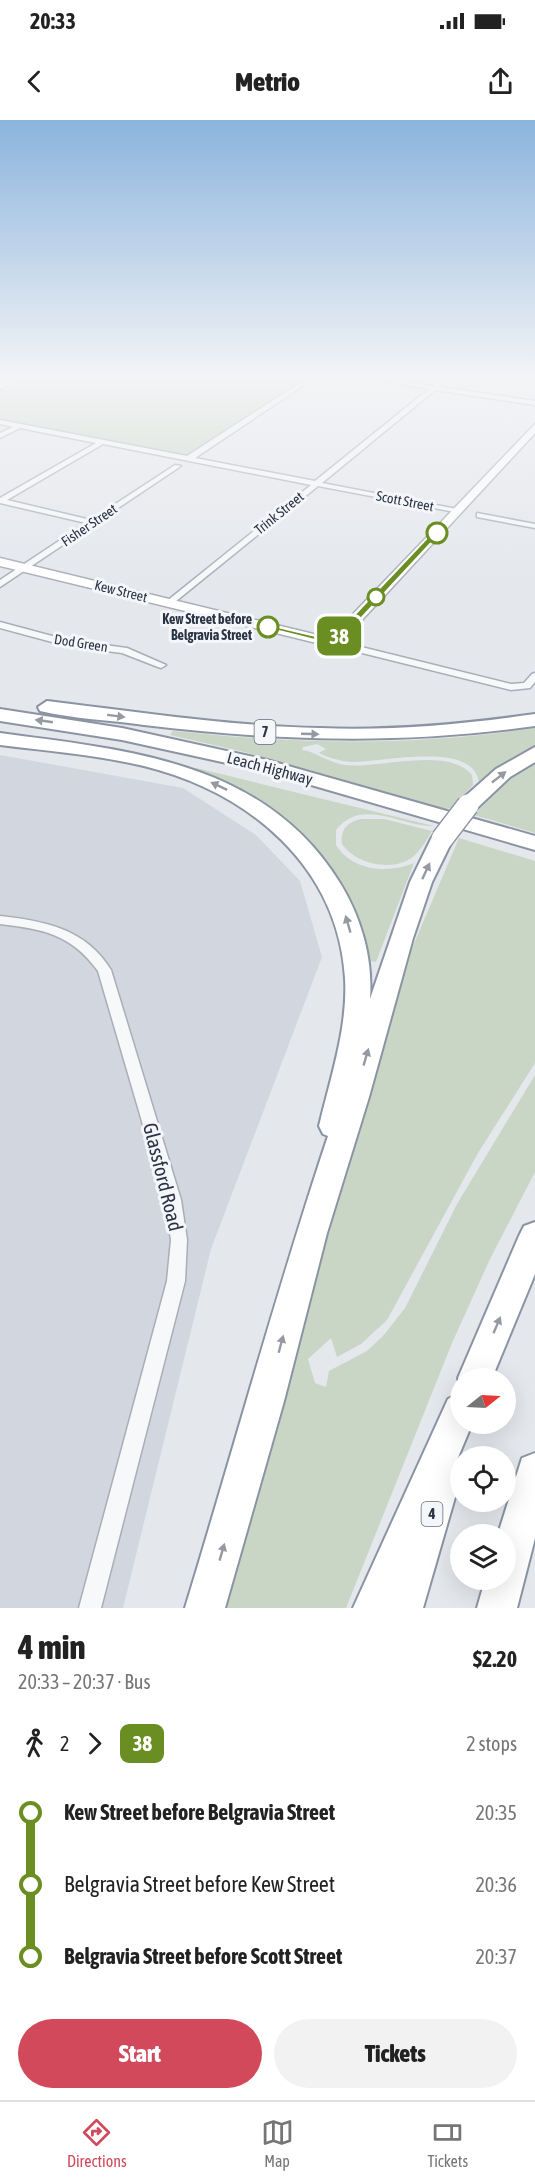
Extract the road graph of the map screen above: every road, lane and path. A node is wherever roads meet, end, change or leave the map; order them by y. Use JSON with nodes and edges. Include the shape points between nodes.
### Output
{"nodes":[{"id":1,"x":91,"y":448,"type":"edge"},
{"id":2,"x":135,"y":448,"type":"edge"},
{"id":3,"x":204,"y":448,"type":"edge"},
{"id":4,"x":359,"y":448,"type":"edge"},
{"id":5,"x":515,"y":448,"type":"edge"},
{"id":6,"x":188,"y":459,"type":"junction"},
{"id":7,"x":177,"y":466,"type":"dead end"},
{"id":8,"x":316,"y":483,"type":"junction"},
{"id":9,"x":0,"y":501,"type":"edge"},
{"id":10,"x":457,"y":511,"type":"junction"},
{"id":11,"x":480,"y":515,"type":"dead end"},
{"id":12,"x":92,"y":522,"type":"junction"},
{"id":13,"x":535,"y":526,"type":"edge"},
{"id":14,"x":0,"y":562,"type":"edge"},
{"id":15,"x":25,"y":567,"type":"junction"},
{"id":16,"x":0,"y":584,"type":"edge"},
{"id":17,"x":170,"y":603,"type":"junction"},
{"id":18,"x":0,"y":625,"type":"edge"},
{"id":19,"x":333,"y":643,"type":"junction"},
{"id":20,"x":161,"y":665,"type":"dead end"},
{"id":21,"x":535,"y":676,"type":"edge"},
{"id":22,"x":3,"y":705,"type":"edge"},
{"id":23,"x":531,"y":720,"type":"edge"},
{"id":24,"x":0,"y":738,"type":"edge"},
{"id":25,"x":535,"y":753,"type":"edge"},
{"id":26,"x":408,"y":807,"type":"junction"},
{"id":27,"x":535,"y":843,"type":"edge"},
{"id":28,"x":0,"y":920,"type":"edge"},
{"id":29,"x":311,"y":1233,"type":"junction"},
{"id":30,"x":535,"y":1236,"type":"edge"},
{"id":31,"x":479,"y":1368,"type":"edge"},
{"id":32,"x":450,"y":1434,"type":"edge"},
{"id":33,"x":455,"y":1434,"type":"edge"},
{"id":34,"x":535,"y":1471,"type":"edge"},
{"id":35,"x":516,"y":1538,"type":"edge"},
{"id":36,"x":502,"y":1590,"type":"edge"},
{"id":37,"x":90,"y":1608,"type":"edge"},
{"id":38,"x":205,"y":1608,"type":"edge"},
{"id":39,"x":373,"y":1608,"type":"edge"},
{"id":40,"x":403,"y":1608,"type":"edge"},
{"id":41,"x":497,"y":1608,"type":"edge"}],
"edges":[{"from":1,"to":9,"type":"street"},
{"from":2,"to":6,"type":"street","name":"Scott Street"},
{"from":3,"to":6,"type":"street"},
{"from":4,"to":8,"type":"street","name":"Trink Street"},
{"from":5,"to":10,"type":"street"},
{"from":6,"to":8,"type":"street","name":"Scott Street"},
{"from":7,"to":12,"type":"street","name":"Fisher Street"},
{"from":8,"to":10,"type":"street","name":"Scott Street"},
{"from":8,"to":17,"type":"street","name":"Trink Street"},
{"from":9,"to":12,"type":"street"},
{"from":10,"to":19,"type":"street"},
{"from":11,"to":13,"type":"street"},
{"from":12,"to":15,"type":"street","name":"Fisher Street"},
{"from":14,"to":15,"type":"street","name":"Kew Street"},
{"from":15,"to":16,"type":"street","name":"Fisher Street"},
{"from":15,"to":17,"type":"street","name":"Kew Street"},
{"from":17,"to":19,"type":"street","name":"Kew Street"},
{"from":18,"to":20,"type":"street","name":"Dod Green","via":[[67,643],[124,650]]},
{"from":19,"to":21,"type":"street","name":"Kew Street","via":[[511,687],[523,688]]},
{"from":22,"to":23,"type":"highway","name":"Leach Highway","number":"7","one_way":true,"via":[[305,734],[439,732]]},
{"from":26,"to":22,"type":"highway","name":"Leach Highway","number":"7","one_way":true,"via":[[206,752]]},
{"from":24,"to":26,"type":"highway","via":[[51,740],[163,755]]},
{"from":29,"to":24,"type":"highway","one_way":true,"via":[[358,982],[344,911],[322,870],[272,818],[198,777],[127,756]]},
{"from":29,"to":25,"type":"highway","one_way":true,"bridge":true,"via":[[412,905],[442,839],[468,805],[503,773]]},
{"from":26,"to":27,"type":"highway","name":"Leach Highway","number":"7"},
{"from":28,"to":37,"type":"street","name":"Glassford Road","via":[[50,928],[74,938],[93,952],[104,970],[173,1200],[179,1240],[176,1281]]},
{"from":38,"to":29,"type":"highway","one_way":true},
{"from":31,"to":30,"type":"highway","one_way":true},
{"from":32,"to":39,"type":"highway"},
{"from":33,"to":40,"type":"highway","number":"4"},
{"from":34,"to":35,"type":"highway"},
{"from":36,"to":41,"type":"highway"}]}
